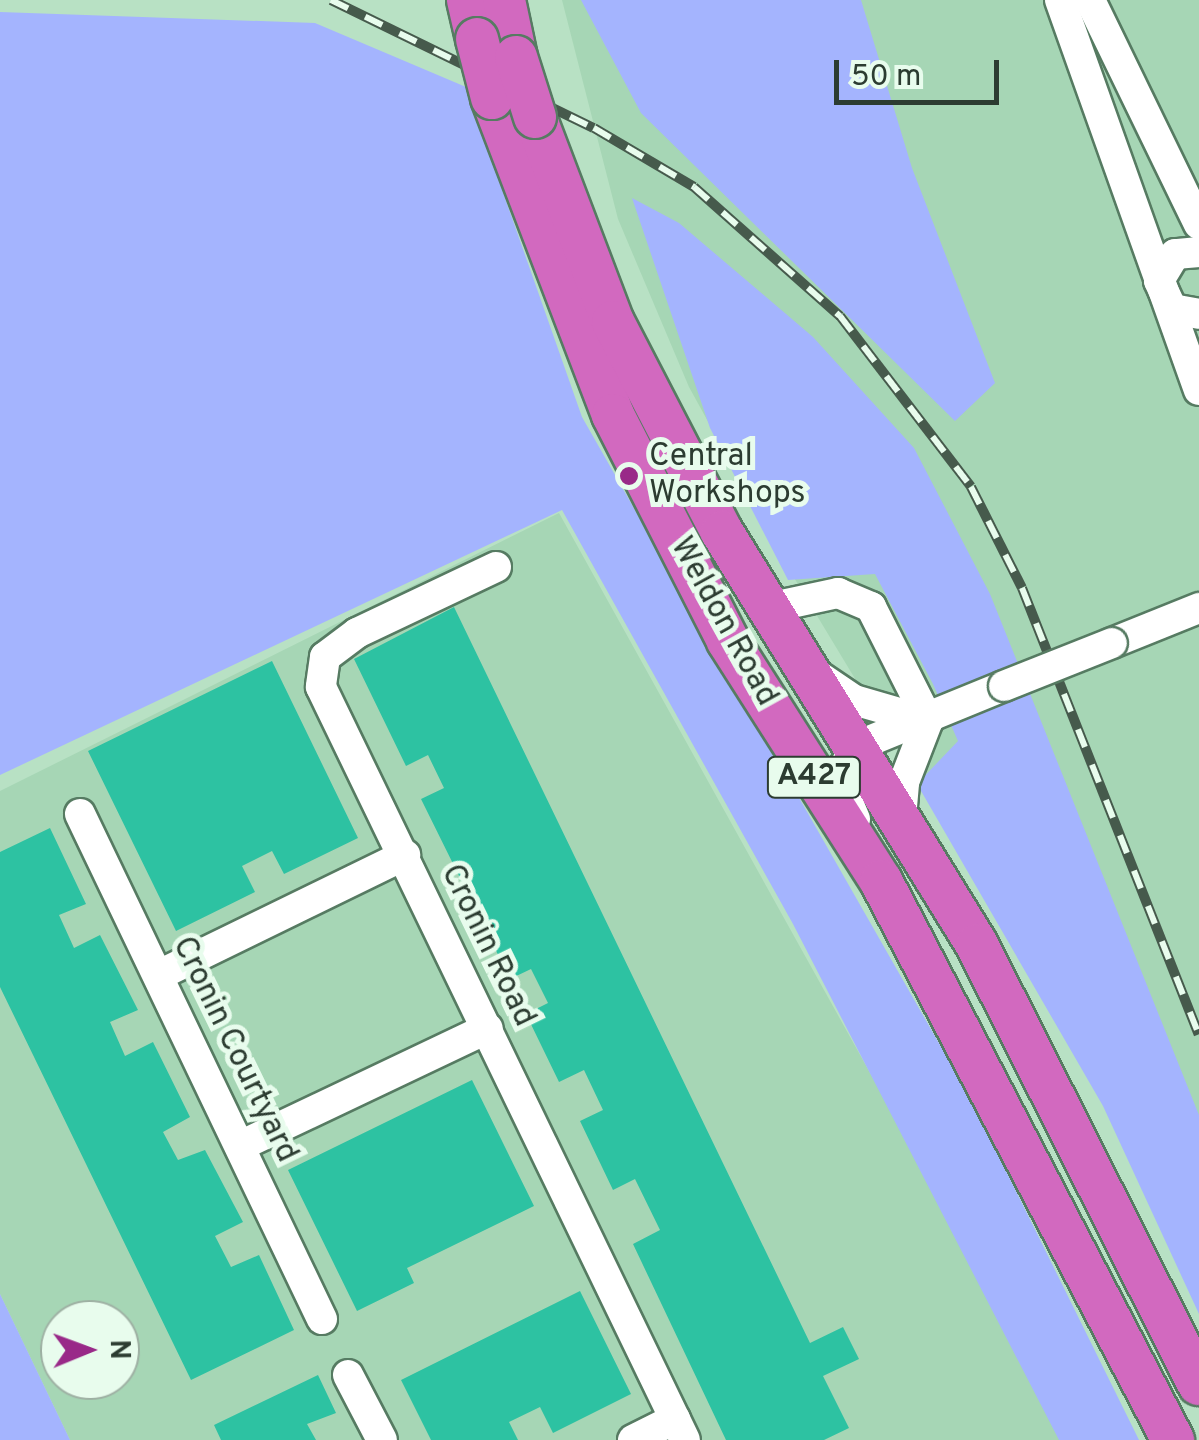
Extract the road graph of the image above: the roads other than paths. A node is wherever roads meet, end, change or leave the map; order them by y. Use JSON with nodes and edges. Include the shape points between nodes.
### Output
{"nodes":[{"id":1,"x":504,"y":0,"type":"edge"},
{"id":2,"x":1060,"y":0,"type":"edge"},
{"id":3,"x":1090,"y":0,"type":"edge"},
{"id":4,"x":472,"y":20,"type":"edge"},
{"id":5,"x":1199,"y":224,"type":"edge"},
{"id":6,"x":1199,"y":252,"type":"edge"},
{"id":7,"x":1160,"y":292,"type":"junction"},
{"id":8,"x":1199,"y":314,"type":"edge"},
{"id":9,"x":1180,"y":342,"type":"junction"},
{"id":10,"x":1199,"y":366,"type":"edge"},
{"id":11,"x":1199,"y":390,"type":"edge"},
{"id":12,"x":496,"y":567,"type":"dead end"},
{"id":13,"x":768,"y":608,"type":"junction"},
{"id":14,"x":1199,"y":608,"type":"edge"},
{"id":15,"x":810,"y":671,"type":"junction"},
{"id":16,"x":928,"y":720,"type":"junction"},
{"id":17,"x":857,"y":746,"type":"junction"},
{"id":18,"x":80,"y":814,"type":"dead end"},
{"id":19,"x":900,"y":818,"type":"junction"},
{"id":20,"x":404,"y":855,"type":"junction"},
{"id":21,"x":881,"y":881,"type":"junction"},
{"id":22,"x":159,"y":975,"type":"junction"},
{"id":23,"x":488,"y":1028,"type":"junction"},
{"id":24,"x":242,"y":1145,"type":"junction"},
{"id":25,"x":322,"y":1319,"type":"dead end"},
{"id":26,"x":348,"y":1374,"type":"dead end"},
{"id":27,"x":1199,"y":1384,"type":"edge"},
{"id":28,"x":680,"y":1430,"type":"edge"},
{"id":29,"x":382,"y":1440,"type":"edge"},
{"id":30,"x":633,"y":1440,"type":"edge"},
{"id":31,"x":1173,"y":1440,"type":"edge"}],
"edges":[{"from":1,"to":13,"type":"highway","name":"Weldon Road","number":"A427","bridge":true,"via":[[535,117],[613,322]]},
{"from":2,"to":7,"type":"street"},
{"from":3,"to":5,"type":"street"},
{"from":4,"to":21,"type":"highway","name":"Weldon Road","number":"A427","bridge":true,"via":[[492,98],[613,415],[728,641]]},
{"from":6,"to":7,"type":"street","via":[[1167,261]]},
{"from":7,"to":8,"type":"street","via":[[1172,309]]},
{"from":7,"to":9,"type":"street"},
{"from":9,"to":10,"type":"street"},
{"from":9,"to":11,"type":"street"},
{"from":12,"to":20,"type":"street","name":"Cronin Road","via":[[357,633],[325,657],[321,687]]},
{"from":13,"to":15,"type":"highway","name":"Weldon Road","number":"A427"},
{"from":13,"to":16,"type":"street","via":[[838,593],[871,608]]},
{"from":14,"to":16,"type":"street","bridge":true},
{"from":15,"to":16,"type":"street","via":[[870,706]]},
{"from":15,"to":17,"type":"highway","name":"Weldon Road","number":"A427"},
{"from":16,"to":17,"type":"street"},
{"from":16,"to":19,"type":"street","via":[[904,782]]},
{"from":17,"to":19,"type":"highway","name":"Weldon Road","number":"A427"},
{"from":17,"to":21,"type":"street","via":[[844,767],[843,791]]},
{"from":18,"to":22,"type":"street","name":"Cronin Courtyard"},
{"from":19,"to":27,"type":"highway","name":"Weldon Road","number":"A427","via":[[1085,1149]]},
{"from":20,"to":22,"type":"street"},
{"from":20,"to":23,"type":"street","name":"Cronin Road"},
{"from":21,"to":31,"type":"highway","name":"Weldon Road","number":"A427"},
{"from":22,"to":24,"type":"street","name":"Cronin Courtyard"},
{"from":23,"to":24,"type":"street"},
{"from":23,"to":28,"type":"street","name":"Cronin Road"},
{"from":24,"to":25,"type":"street","name":"Cronin Courtyard"},
{"from":26,"to":29,"type":"street"},
{"from":28,"to":30,"type":"street"}]}
